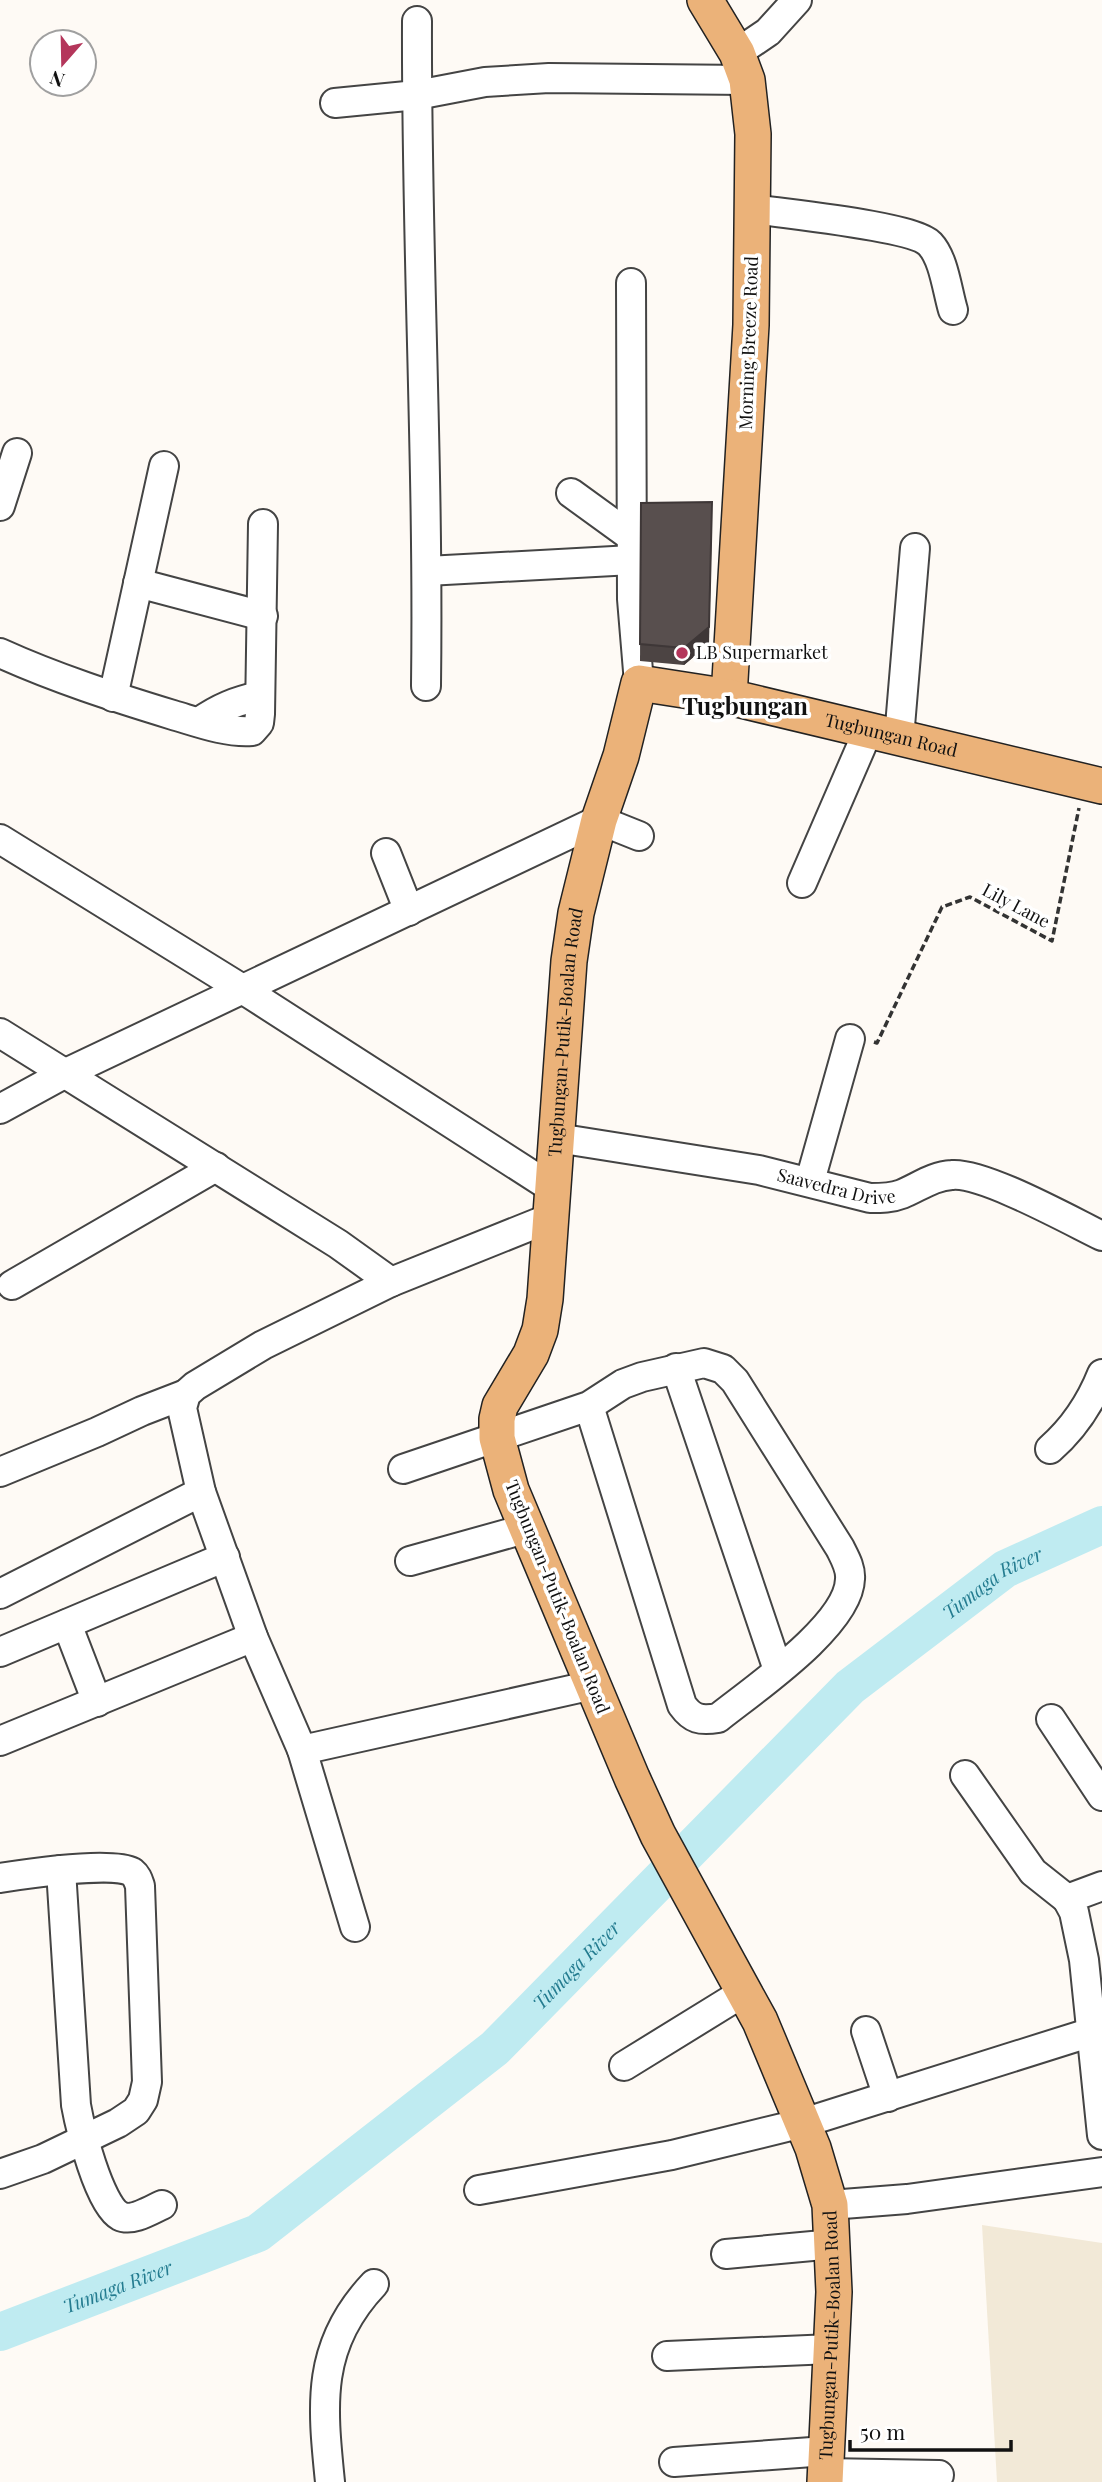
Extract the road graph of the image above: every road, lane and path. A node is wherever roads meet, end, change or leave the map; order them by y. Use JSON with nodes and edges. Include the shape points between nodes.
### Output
{"nodes":[{"id":1,"x":705,"y":0,"type":"edge"},
{"id":2,"x":797,"y":0,"type":"edge"},
{"id":3,"x":417,"y":21,"type":"dead end"},
{"id":4,"x":742,"y":66,"type":"junction"},
{"id":5,"x":417,"y":95,"type":"junction"},
{"id":6,"x":335,"y":103,"type":"dead end"},
{"id":7,"x":754,"y":209,"type":"junction"},
{"id":8,"x":631,"y":283,"type":"dead end"},
{"id":9,"x":953,"y":310,"type":"dead end"},
{"id":10,"x":17,"y":453,"type":"dead end"},
{"id":11,"x":164,"y":466,"type":"dead end"},
{"id":12,"x":572,"y":494,"type":"dead end"},
{"id":13,"x":0,"y":506,"type":"edge"},
{"id":14,"x":263,"y":524,"type":"dead end"},
{"id":15,"x":915,"y":548,"type":"dead end"},
{"id":16,"x":632,"y":549,"type":"junction"},
{"id":17,"x":427,"y":571,"type":"junction"},
{"id":18,"x":138,"y":583,"type":"junction"},
{"id":19,"x":263,"y":616,"type":"junction"},
{"id":20,"x":0,"y":653,"type":"edge"},
{"id":21,"x":639,"y":684,"type":"junction"},
{"id":22,"x":425,"y":686,"type":"dead end"},
{"id":23,"x":113,"y":697,"type":"junction"},
{"id":24,"x":729,"y":697,"type":"junction"},
{"id":25,"x":883,"y":735,"type":"junction"},
{"id":26,"x":1093,"y":784,"type":"edge"},
{"id":27,"x":599,"y":820,"type":"junction"},
{"id":28,"x":639,"y":836,"type":"dead end"},
{"id":29,"x":0,"y":839,"type":"edge"},
{"id":30,"x":386,"y":853,"type":"dead end"},
{"id":31,"x":802,"y":883,"type":"dead end"},
{"id":32,"x":409,"y":911,"type":"junction"},
{"id":33,"x":244,"y":989,"type":"junction"},
{"id":34,"x":0,"y":1033,"type":"edge"},
{"id":35,"x":850,"y":1040,"type":"joint"},
{"id":36,"x":64,"y":1074,"type":"junction"},
{"id":37,"x":0,"y":1109,"type":"edge"},
{"id":38,"x":557,"y":1138,"type":"junction"},
{"id":39,"x":216,"y":1167,"type":"junction"},
{"id":40,"x":810,"y":1181,"type":"junction"},
{"id":41,"x":551,"y":1203,"type":"junction"},
{"id":42,"x":1102,"y":1236,"type":"edge"},
{"id":43,"x":391,"y":1282,"type":"junction"},
{"id":44,"x":12,"y":1285,"type":"dead end"},
{"id":45,"x":676,"y":1368,"type":"junction"},
{"id":46,"x":1102,"y":1374,"type":"edge"},
{"id":47,"x":186,"y":1394,"type":"junction"},
{"id":48,"x":589,"y":1406,"type":"junction"},
{"id":49,"x":497,"y":1438,"type":"junction"},
{"id":50,"x":1050,"y":1449,"type":"dead end"},
{"id":51,"x":403,"y":1469,"type":"dead end"},
{"id":52,"x":0,"y":1472,"type":"edge"},
{"id":53,"x":201,"y":1492,"type":"junction"},
{"id":54,"x":528,"y":1528,"type":"junction"},
{"id":55,"x":225,"y":1557,"type":"junction"},
{"id":56,"x":410,"y":1561,"type":"dead end"},
{"id":57,"x":0,"y":1594,"type":"edge"},
{"id":58,"x":67,"y":1624,"type":"junction"},
{"id":59,"x":253,"y":1637,"type":"junction"},
{"id":60,"x":0,"y":1652,"type":"edge"},
{"id":61,"x":778,"y":1670,"type":"junction"},
{"id":62,"x":593,"y":1685,"type":"junction"},
{"id":63,"x":97,"y":1702,"type":"junction"},
{"id":64,"x":1051,"y":1719,"type":"dead end"},
{"id":65,"x":0,"y":1741,"type":"edge"},
{"id":66,"x":302,"y":1751,"type":"junction"},
{"id":67,"x":965,"y":1775,"type":"dead end"},
{"id":68,"x":1102,"y":1796,"type":"edge"},
{"id":69,"x":61,"y":1870,"type":"junction"},
{"id":70,"x":0,"y":1878,"type":"edge"},
{"id":71,"x":1102,"y":1886,"type":"edge"},
{"id":72,"x":1067,"y":1899,"type":"junction"},
{"id":73,"x":355,"y":1927,"type":"dead end"},
{"id":74,"x":744,"y":1992,"type":"junction"},
{"id":75,"x":866,"y":2031,"type":"dead end"},
{"id":76,"x":1092,"y":2032,"type":"junction"},
{"id":77,"x":624,"y":2066,"type":"dead end"},
{"id":78,"x":888,"y":2097,"type":"junction"},
{"id":79,"x":803,"y":2123,"type":"junction"},
{"id":80,"x":1102,"y":2135,"type":"edge"},
{"id":81,"x":83,"y":2139,"type":"junction"},
{"id":82,"x":1102,"y":2172,"type":"edge"},
{"id":83,"x":0,"y":2174,"type":"edge"},
{"id":84,"x":479,"y":2190,"type":"dead end"},
{"id":85,"x":162,"y":2205,"type":"dead end"},
{"id":86,"x":830,"y":2205,"type":"junction"},
{"id":87,"x":834,"y":2244,"type":"junction"},
{"id":88,"x":726,"y":2254,"type":"dead end"},
{"id":89,"x":373,"y":2284,"type":"dead end"},
{"id":90,"x":831,"y":2349,"type":"junction"},
{"id":91,"x":667,"y":2356,"type":"dead end"},
{"id":92,"x":674,"y":2462,"type":"dead end"},
{"id":93,"x":825,"y":2469,"type":"edge"},
{"id":94,"x":939,"y":2475,"type":"dead end"},
{"id":95,"x":330,"y":2482,"type":"edge"}],
"edges":[{"from":1,"to":4,"type":"main road","name":"Morning Breeze Road"},
{"from":2,"to":4,"type":"street"},
{"from":3,"to":5,"type":"street"},
{"from":4,"to":5,"type":"street","via":[[485,82]]},
{"from":4,"to":7,"type":"main road","name":"Morning Breeze Road","via":[[753,134]]},
{"from":5,"to":6,"type":"street"},
{"from":5,"to":17,"type":"street"},
{"from":7,"to":9,"type":"street","via":[[886,229],[928,242],[936,253]]},
{"from":7,"to":24,"type":"main road","name":"Morning Breeze Road"},
{"from":8,"to":16,"type":"street"},
{"from":10,"to":13,"type":"street"},
{"from":11,"to":18,"type":"street"},
{"from":12,"to":16,"type":"street"},
{"from":14,"to":19,"type":"street"},
{"from":15,"to":25,"type":"street"},
{"from":16,"to":17,"type":"street"},
{"from":16,"to":21,"type":"street"},
{"from":17,"to":22,"type":"street"},
{"from":18,"to":19,"type":"street"},
{"from":18,"to":23,"type":"street"},
{"from":19,"to":23,"type":"street","via":[[260,696],[220,707],[198,722]]},
{"from":20,"to":23,"type":"street"},
{"from":21,"to":24,"type":"main road","name":"Tugbungan Road"},
{"from":21,"to":27,"type":"main road","name":"Tugbungan-Putik-Boalan Road"},
{"from":24,"to":25,"type":"main road","name":"Tugbungan Road"},
{"from":25,"to":26,"type":"main road","name":"Tugbungan Road"},
{"from":25,"to":31,"type":"street"},
{"from":26,"to":35,"type":"path","name":"Lily Lane","via":[[1052,941],[970,897],[943,907],[877,1043]]},
{"from":27,"to":28,"type":"street"},
{"from":27,"to":32,"type":"street"},
{"from":27,"to":38,"type":"main road","name":"Tugbungan-Putik-Boalan Road","via":[[569,961]]},
{"from":29,"to":33,"type":"street"},
{"from":30,"to":32,"type":"street"},
{"from":32,"to":33,"type":"street"},
{"from":33,"to":36,"type":"street"},
{"from":33,"to":41,"type":"street"},
{"from":34,"to":36,"type":"street"},
{"from":35,"to":40,"type":"street"},
{"from":36,"to":37,"type":"street"},
{"from":36,"to":39,"type":"street"},
{"from":38,"to":40,"type":"street","name":"Saavedra Drive"},
{"from":38,"to":41,"type":"main road","name":"Tugbungan-Putik-Boalan Road"},
{"from":39,"to":43,"type":"street"},
{"from":39,"to":44,"type":"street"},
{"from":40,"to":42,"type":"street","name":"Saavedra Drive","via":[[885,1198],[956,1174],[976,1178]]},
{"from":41,"to":43,"type":"street"},
{"from":41,"to":49,"type":"main road","name":"Tugbungan-Putik-Boalan Road","via":[[540,1330],[500,1406]]},
{"from":43,"to":47,"type":"street","via":[[263,1345]]},
{"from":45,"to":48,"type":"street","via":[[623,1384]]},
{"from":45,"to":61,"type":"street"},
{"from":45,"to":61,"type":"street","via":[[704,1363],[723,1369],[735,1381],[849,1565],[844,1604],[829,1625]]},
{"from":46,"to":50,"type":"street","via":[[1070,1431]]},
{"from":47,"to":52,"type":"street"},
{"from":47,"to":53,"type":"street","via":[[182,1408]]},
{"from":48,"to":49,"type":"street"},
{"from":48,"to":61,"type":"street","via":[[682,1705],[690,1717],[703,1721],[718,1718]]},
{"from":49,"to":51,"type":"street"},
{"from":49,"to":54,"type":"main road","name":"Tugbungan-Putik-Boalan Road","via":[[511,1490]]},
{"from":53,"to":55,"type":"street"},
{"from":53,"to":57,"type":"street"},
{"from":54,"to":56,"type":"street"},
{"from":54,"to":62,"type":"main road","name":"Tugbungan-Putik-Boalan Road"},
{"from":55,"to":58,"type":"street"},
{"from":55,"to":59,"type":"street"},
{"from":58,"to":60,"type":"street"},
{"from":58,"to":63,"type":"street"},
{"from":59,"to":63,"type":"street"},
{"from":59,"to":66,"type":"street"},
{"from":62,"to":66,"type":"street"},
{"from":62,"to":74,"type":"main road","name":"Tugbungan-Putik-Boalan Road","via":[[658,1835]]},
{"from":63,"to":65,"type":"street"},
{"from":64,"to":68,"type":"street"},
{"from":66,"to":73,"type":"street"},
{"from":67,"to":72,"type":"street","via":[[1033,1872]]},
{"from":69,"to":70,"type":"street"},
{"from":69,"to":81,"type":"street","via":[[75,2094]]},
{"from":69,"to":81,"type":"street","via":[[130,1871],[140,1886],[147,2082],[143,2100],[118,2123]]},
{"from":71,"to":72,"type":"street"},
{"from":72,"to":76,"type":"street","via":[[1079,1934]]},
{"from":74,"to":77,"type":"street"},
{"from":74,"to":79,"type":"main road","name":"Tugbungan-Putik-Boalan Road"},
{"from":75,"to":78,"type":"street"},
{"from":76,"to":78,"type":"street"},
{"from":76,"to":80,"type":"street"},
{"from":78,"to":79,"type":"street"},
{"from":79,"to":84,"type":"street","via":[[672,2155]]},
{"from":79,"to":86,"type":"main road","name":"Tugbungan-Putik-Boalan Road"},
{"from":81,"to":83,"type":"street"},
{"from":81,"to":85,"type":"street","via":[[107,2200],[120,2216],[139,2215]]},
{"from":82,"to":86,"type":"street","via":[[919,2198]]},
{"from":86,"to":87,"type":"main road","name":"Tugbungan-Putik-Boalan Road"},
{"from":87,"to":88,"type":"street"},
{"from":87,"to":90,"type":"main road","name":"Tugbungan-Putik-Boalan Road"},
{"from":89,"to":95,"type":"street","via":[[340,2328],[328,2367],[324,2404]]},
{"from":90,"to":91,"type":"street"},
{"from":90,"to":93,"type":"main road","name":"Tugbungan-Putik-Boalan Road"},
{"from":92,"to":93,"type":"street"},
{"from":93,"to":94,"type":"street"}]}
